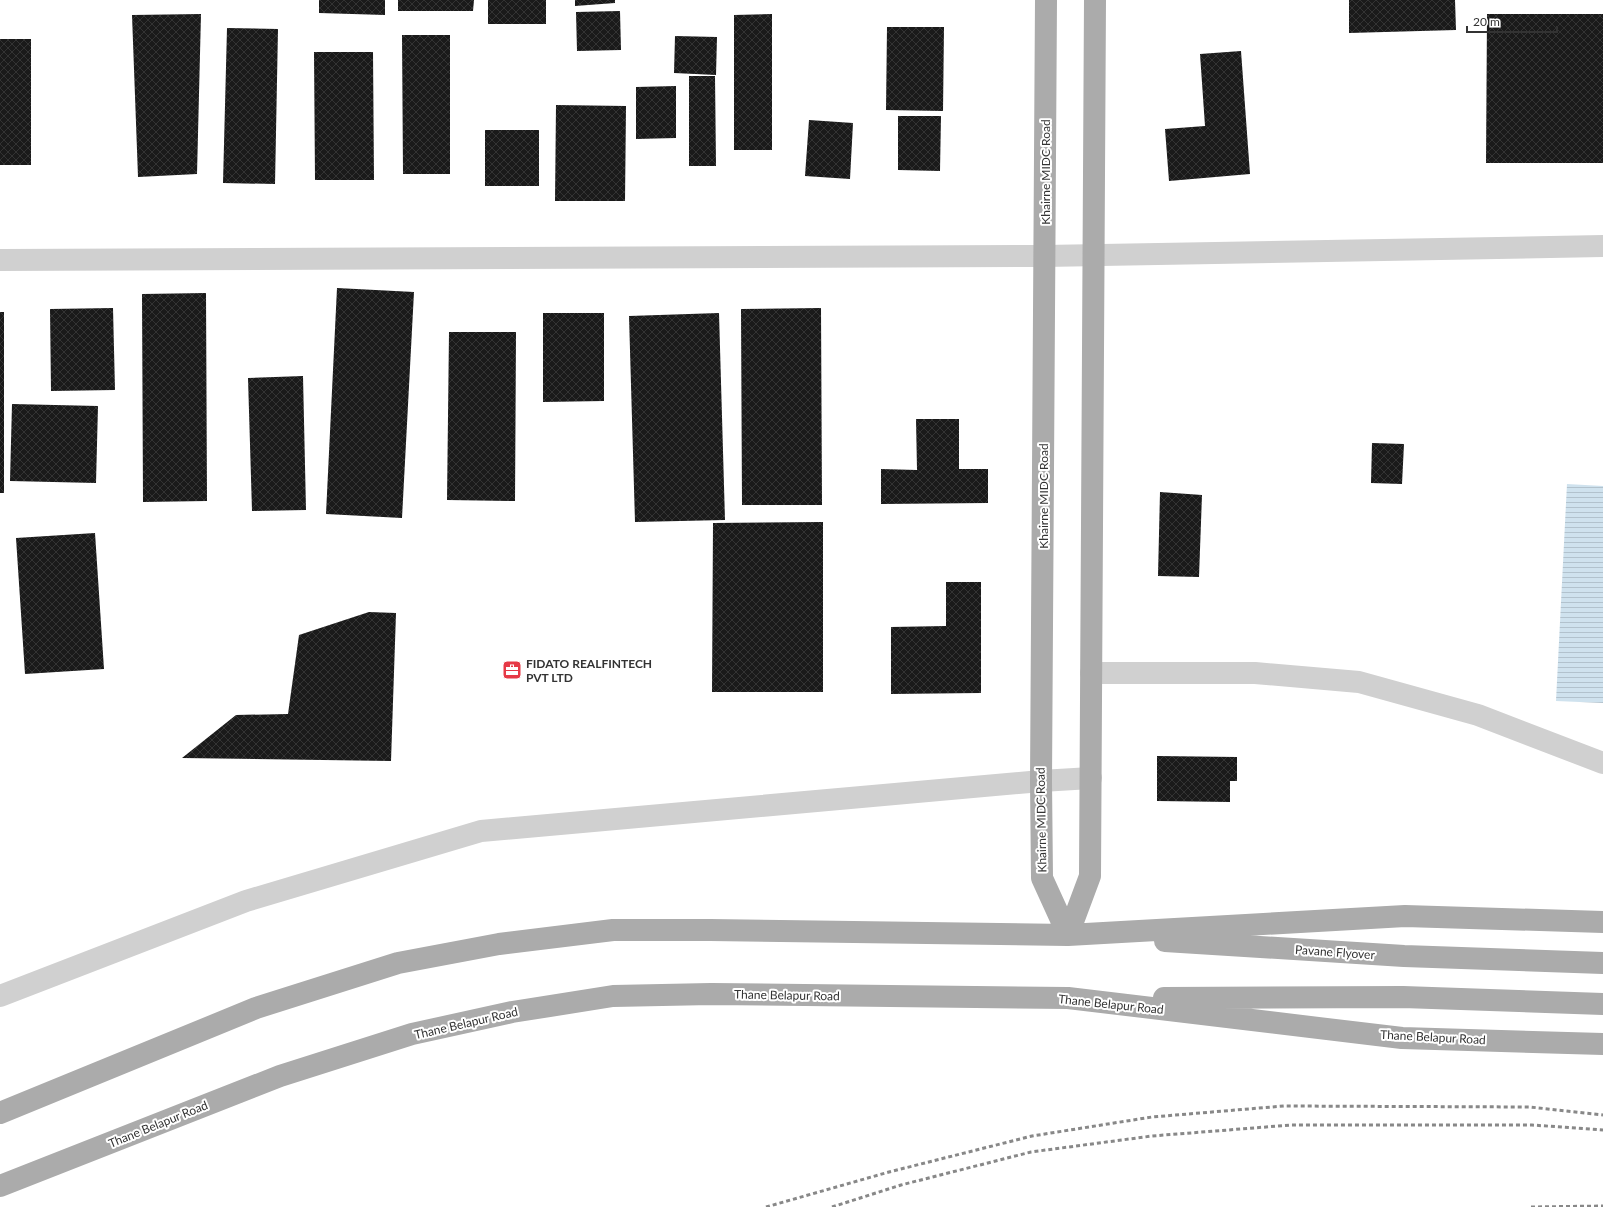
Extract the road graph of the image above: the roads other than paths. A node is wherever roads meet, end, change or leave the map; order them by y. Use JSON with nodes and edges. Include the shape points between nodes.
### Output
{"nodes":[{"id":1,"x":1046,"y":0,"type":"edge"},
{"id":2,"x":1095,"y":0,"type":"edge"},
{"id":3,"x":1603,"y":246,"type":"edge"},
{"id":4,"x":1094,"y":255,"type":"junction"},
{"id":5,"x":1044,"y":256,"type":"junction"},
{"id":6,"x":0,"y":260,"type":"edge"},
{"id":7,"x":1091,"y":673,"type":"junction"},
{"id":8,"x":1603,"y":763,"type":"edge"},
{"id":9,"x":1091,"y":778,"type":"junction"},
{"id":10,"x":1041,"y":781,"type":"junction"},
{"id":11,"x":1603,"y":922,"type":"edge"},
{"id":12,"x":1068,"y":935,"type":"junction"},
{"id":13,"x":1603,"y":963,"type":"edge"},
{"id":14,"x":0,"y":996,"type":"edge"},
{"id":15,"x":1068,"y":998,"type":"junction"},
{"id":16,"x":1603,"y":1004,"type":"edge"},
{"id":17,"x":1603,"y":1044,"type":"edge"},
{"id":18,"x":0,"y":1113,"type":"edge"},
{"id":19,"x":0,"y":1186,"type":"edge"}],
"edges":[{"from":1,"to":5,"type":"main road","name":"Khairne MIDC Road"},
{"from":2,"to":4,"type":"main road"},
{"from":3,"to":4,"type":"street"},
{"from":4,"to":5,"type":"street"},
{"from":4,"to":7,"type":"main road"},
{"from":5,"to":6,"type":"street"},
{"from":5,"to":10,"type":"main road","name":"Khairne MIDC Road"},
{"from":7,"to":8,"type":"street","via":[[1255,673],[1359,682],[1478,715]]},
{"from":7,"to":9,"type":"main road"},
{"from":9,"to":10,"type":"street"},
{"from":9,"to":12,"type":"main road","via":[[1090,876]]},
{"from":10,"to":12,"type":"main road","name":"Khairne MIDC Road","via":[[1042,878]]},
{"from":10,"to":14,"type":"street","via":[[481,831],[246,901]]},
{"from":11,"to":12,"type":"main road","via":[[1405,916]]},
{"from":12,"to":13,"type":"main road","name":"Pavane Flyover","via":[[1404,956]]},
{"from":12,"to":18,"type":"main road","via":[[613,930],[499,944],[398,963],[256,1008]]},
{"from":15,"to":16,"type":"main road","via":[[1403,997]]},
{"from":15,"to":17,"type":"main road","name":"Thane Belapur Road","via":[[1402,1038]]},
{"from":15,"to":19,"type":"main road","name":"Thane Belapur Road","via":[[711,994],[613,996],[512,1012],[412,1034],[280,1076]]}]}
